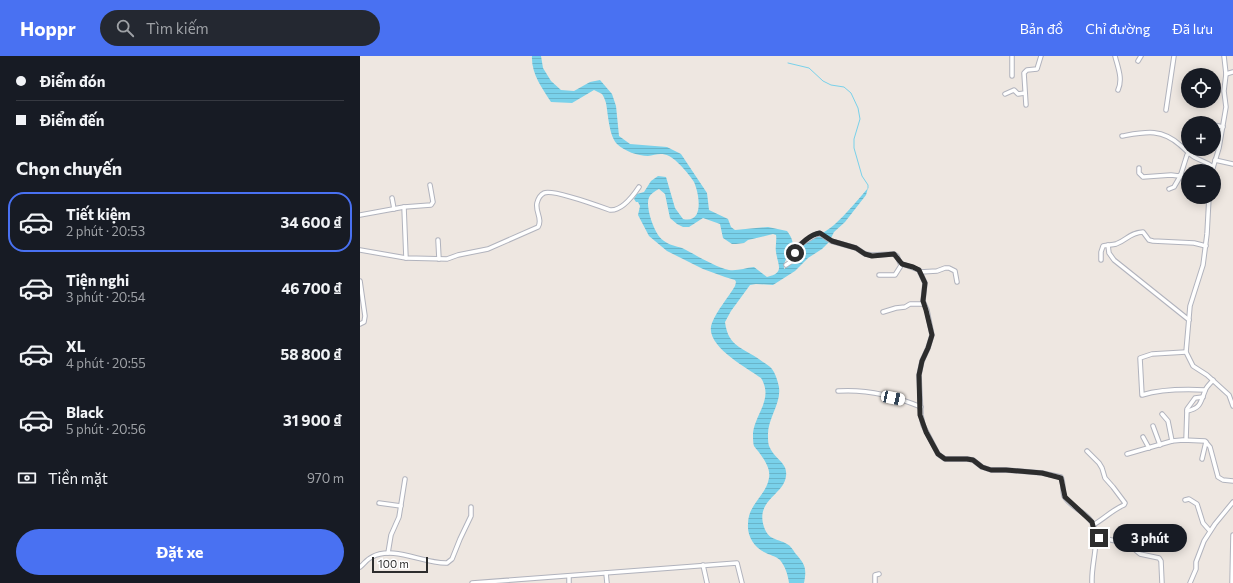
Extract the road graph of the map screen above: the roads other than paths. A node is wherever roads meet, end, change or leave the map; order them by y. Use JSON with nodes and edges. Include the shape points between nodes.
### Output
{"nodes":[{"id":1,"x":1012,"y":56,"type":"edge"},
{"id":2,"x":1041,"y":56,"type":"edge"},
{"id":3,"x":1115,"y":56,"type":"edge"},
{"id":4,"x":1140,"y":56,"type":"edge"},
{"id":5,"x":1174,"y":56,"type":"edge"},
{"id":6,"x":1224,"y":56,"type":"edge"},
{"id":7,"x":1138,"y":62,"type":"dead end"},
{"id":8,"x":1233,"y":72,"type":"edge"},
{"id":9,"x":1226,"y":74,"type":"junction"},
{"id":10,"x":1012,"y":76,"type":"dead end"},
{"id":11,"x":1118,"y":90,"type":"dead end"},
{"id":12,"x":1025,"y":93,"type":"junction"},
{"id":13,"x":1005,"y":94,"type":"dead end"},
{"id":14,"x":1026,"y":105,"type":"dead end"},
{"id":15,"x":1166,"y":110,"type":"dead end"},
{"id":16,"x":1223,"y":127,"type":"joint"},
{"id":17,"x":1122,"y":136,"type":"dead end"},
{"id":18,"x":1181,"y":146,"type":"edge"},
{"id":19,"x":1193,"y":156,"type":"edge"},
{"id":20,"x":1215,"y":160,"type":"junction"},
{"id":21,"x":1209,"y":164,"type":"edge"},
{"id":22,"x":1214,"y":164,"type":"edge"},
{"id":23,"x":1233,"y":164,"type":"edge"},
{"id":24,"x":1139,"y":168,"type":"dead end"},
{"id":25,"x":1181,"y":174,"type":"joint"},
{"id":26,"x":430,"y":185,"type":"dead end"},
{"id":27,"x":639,"y":187,"type":"dead end"},
{"id":28,"x":1169,"y":189,"type":"dead end"},
{"id":29,"x":392,"y":198,"type":"dead end"},
{"id":30,"x":1209,"y":204,"type":"edge"},
{"id":31,"x":404,"y":207,"type":"junction"},
{"id":32,"x":394,"y":209,"type":"junction"},
{"id":33,"x":360,"y":215,"type":"edge"},
{"id":34,"x":438,"y":240,"type":"dead end"},
{"id":35,"x":1108,"y":245,"type":"junction"},
{"id":36,"x":1206,"y":246,"type":"junction"},
{"id":37,"x":360,"y":250,"type":"edge"},
{"id":38,"x":406,"y":258,"type":"junction"},
{"id":39,"x":439,"y":259,"type":"junction"},
{"id":40,"x":1101,"y":260,"type":"dead end"},
{"id":41,"x":786,"y":264,"type":"dead end"},
{"id":42,"x":902,"y":264,"type":"junction"},
{"id":43,"x":920,"y":272,"type":"junction"},
{"id":44,"x":879,"y":275,"type":"dead end"},
{"id":45,"x":360,"y":282,"type":"edge"},
{"id":46,"x":957,"y":282,"type":"dead end"},
{"id":47,"x":923,"y":304,"type":"junction"},
{"id":48,"x":883,"y":312,"type":"dead end"},
{"id":49,"x":1189,"y":320,"type":"junction"},
{"id":50,"x":360,"y":324,"type":"edge"},
{"id":51,"x":1186,"y":352,"type":"junction"},
{"id":52,"x":1213,"y":380,"type":"junction"},
{"id":53,"x":1205,"y":390,"type":"junction"},
{"id":54,"x":838,"y":391,"type":"dead end"},
{"id":55,"x":1203,"y":397,"type":"junction"},
{"id":56,"x":1233,"y":406,"type":"edge"},
{"id":57,"x":921,"y":407,"type":"junction"},
{"id":58,"x":1187,"y":411,"type":"junction"},
{"id":59,"x":1162,"y":414,"type":"dead end"},
{"id":60,"x":1153,"y":426,"type":"dead end"},
{"id":61,"x":1143,"y":437,"type":"dead end"},
{"id":62,"x":1186,"y":440,"type":"junction"},
{"id":63,"x":1172,"y":441,"type":"junction"},
{"id":64,"x":1206,"y":442,"type":"junction"},
{"id":65,"x":1160,"y":445,"type":"junction"},
{"id":66,"x":1149,"y":448,"type":"junction"},
{"id":67,"x":1087,"y":451,"type":"dead end"},
{"id":68,"x":1127,"y":454,"type":"dead end"},
{"id":69,"x":1202,"y":459,"type":"dead end"},
{"id":70,"x":405,"y":479,"type":"dead end"},
{"id":71,"x":1233,"y":481,"type":"edge"},
{"id":72,"x":1185,"y":500,"type":"dead end"},
{"id":73,"x":1233,"y":502,"type":"edge"},
{"id":74,"x":379,"y":503,"type":"dead end"},
{"id":75,"x":401,"y":506,"type":"junction"},
{"id":76,"x":471,"y":508,"type":"dead end"},
{"id":77,"x":1094,"y":525,"type":"junction"},
{"id":78,"x":1210,"y":531,"type":"junction"},
{"id":79,"x":1233,"y":535,"type":"edge"},
{"id":80,"x":1096,"y":538,"type":"junction"},
{"id":81,"x":388,"y":553,"type":"junction"},
{"id":82,"x":703,"y":566,"type":"junction"},
{"id":83,"x":360,"y":568,"type":"edge"},
{"id":84,"x":606,"y":573,"type":"junction"},
{"id":85,"x":879,"y":574,"type":"dead end"},
{"id":86,"x":569,"y":577,"type":"junction"},
{"id":87,"x":518,"y":581,"type":"edge"},
{"id":88,"x":532,"y":581,"type":"edge"},
{"id":89,"x":472,"y":583,"type":"edge"},
{"id":90,"x":478,"y":583,"type":"edge"},
{"id":91,"x":570,"y":583,"type":"edge"},
{"id":92,"x":607,"y":583,"type":"edge"},
{"id":93,"x":707,"y":583,"type":"edge"},
{"id":94,"x":742,"y":583,"type":"edge"},
{"id":95,"x":874,"y":583,"type":"edge"},
{"id":96,"x":1092,"y":583,"type":"edge"},
{"id":97,"x":1162,"y":583,"type":"edge"},
{"id":98,"x":1190,"y":583,"type":"edge"},
{"id":99,"x":1232,"y":583,"type":"edge"}],
"edges":[{"from":1,"to":10,"type":"street"},
{"from":2,"to":12,"type":"street","via":[[1037,70],[1024,72]]},
{"from":3,"to":11,"type":"street","via":[[1121,80]]},
{"from":4,"to":7,"type":"street"},
{"from":5,"to":15,"type":"street"},
{"from":6,"to":9,"type":"street"},
{"from":8,"to":9,"type":"street"},
{"from":9,"to":16,"type":"street"},
{"from":12,"to":13,"type":"street","via":[[1018,94],[1014,90]]},
{"from":12,"to":14,"type":"street"},
{"from":16,"to":20,"type":"street"},
{"from":17,"to":18,"type":"street","via":[[1142,132],[1160,133]]},
{"from":19,"to":21,"type":"street"},
{"from":20,"to":22,"type":"street"},
{"from":20,"to":23,"type":"street"},
{"from":24,"to":25,"type":"street","via":[[1139,173],[1143,177]]},
{"from":25,"to":28,"type":"street","via":[[1174,187]]},
{"from":26,"to":31,"type":"street","via":[[433,204]]},
{"from":27,"to":39,"type":"street","via":[[631,198],[615,210],[567,196],[544,193],[537,202],[540,221],[538,227],[488,249]]},
{"from":29,"to":32,"type":"street"},
{"from":30,"to":36,"type":"street"},
{"from":31,"to":32,"type":"street"},
{"from":31,"to":38,"type":"street"},
{"from":32,"to":33,"type":"street"},
{"from":34,"to":39,"type":"street"},
{"from":35,"to":36,"type":"street","via":[[1118,243],[1133,233],[1143,232],[1153,241]]},
{"from":35,"to":40,"type":"street","via":[[1101,249]]},
{"from":35,"to":49,"type":"street","via":[[1109,253],[1114,260]]},
{"from":36,"to":49,"type":"street","via":[[1202,270],[1191,299]]},
{"from":37,"to":38,"type":"street"},
{"from":38,"to":39,"type":"street"},
{"from":41,"to":42,"type":"street","via":[[792,261],[799,245],[820,233],[832,241],[856,248],[868,255],[894,254]]},
{"from":42,"to":43,"type":"street"},
{"from":42,"to":44,"type":"street","via":[[895,275]]},
{"from":43,"to":46,"type":"street","via":[[949,268],[955,271]]},
{"from":43,"to":47,"type":"street","via":[[925,283]]},
{"from":45,"to":50,"type":"street","via":[[365,316],[364,322]]},
{"from":47,"to":48,"type":"street","via":[[910,304]]},
{"from":47,"to":57,"type":"street","via":[[932,335],[919,372]]},
{"from":49,"to":51,"type":"street"},
{"from":51,"to":52,"type":"street","via":[[1193,366]]},
{"from":51,"to":53,"type":"street","via":[[1152,354],[1140,358],[1142,395],[1167,390]]},
{"from":52,"to":53,"type":"street"},
{"from":52,"to":56,"type":"street","via":[[1229,395]]},
{"from":53,"to":55,"type":"street"},
{"from":54,"to":57,"type":"street","via":[[867,391],[905,400]]},
{"from":55,"to":58,"type":"street","via":[[1198,407]]},
{"from":55,"to":58,"type":"street","via":[[1195,398]]},
{"from":57,"to":77,"type":"street","via":[[923,425],[941,457],[950,460],[973,460],[991,470],[1042,473],[1061,478],[1065,497]]},
{"from":58,"to":62,"type":"street"},
{"from":59,"to":63,"type":"street","via":[[1168,421]]},
{"from":60,"to":65,"type":"street"},
{"from":61,"to":66,"type":"street"},
{"from":62,"to":63,"type":"street"},
{"from":62,"to":64,"type":"street"},
{"from":63,"to":65,"type":"street"},
{"from":64,"to":69,"type":"street"},
{"from":64,"to":71,"type":"street","via":[[1210,447],[1218,477]]},
{"from":65,"to":66,"type":"street"},
{"from":66,"to":68,"type":"street"},
{"from":67,"to":77,"type":"street","via":[[1102,468],[1105,478],[1125,503]]},
{"from":70,"to":75,"type":"street"},
{"from":72,"to":78,"type":"street","via":[[1189,499],[1197,504],[1203,523]]},
{"from":73,"to":78,"type":"street"},
{"from":74,"to":75,"type":"street"},
{"from":75,"to":81,"type":"street"},
{"from":76,"to":81,"type":"street","via":[[471,516],[452,559],[447,563]]},
{"from":77,"to":80,"type":"street"},
{"from":78,"to":98,"type":"street","via":[[1199,554]]},
{"from":79,"to":99,"type":"street"},
{"from":80,"to":96,"type":"street"},
{"from":80,"to":97,"type":"street","via":[[1128,544],[1140,554],[1159,558]]},
{"from":81,"to":83,"type":"street","via":[[372,557]]},
{"from":82,"to":84,"type":"street"},
{"from":82,"to":93,"type":"street"},
{"from":82,"to":94,"type":"street","via":[[737,563]]},
{"from":84,"to":86,"type":"street"},
{"from":84,"to":92,"type":"street"},
{"from":85,"to":95,"type":"street","via":[[875,574]]},
{"from":86,"to":88,"type":"street"},
{"from":86,"to":91,"type":"street"},
{"from":87,"to":88,"type":"street"},
{"from":87,"to":90,"type":"street"},
{"from":89,"to":90,"type":"street"}]}
